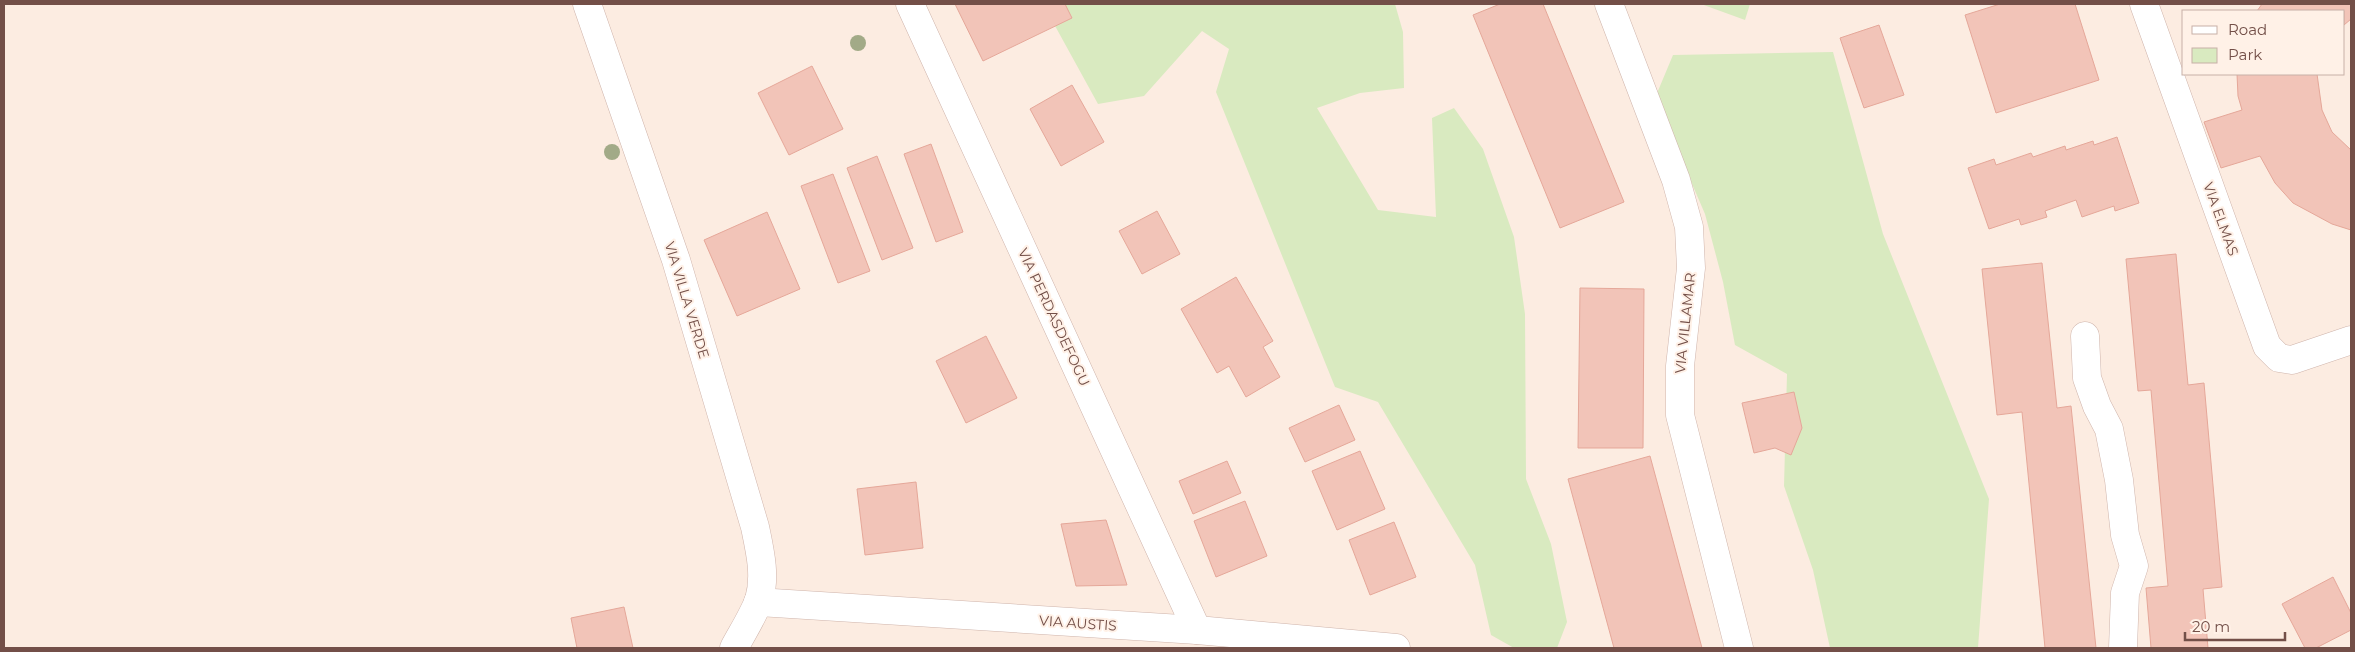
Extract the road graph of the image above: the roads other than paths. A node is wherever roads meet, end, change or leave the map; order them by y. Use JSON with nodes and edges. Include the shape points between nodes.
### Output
{"nodes":[{"id":1,"x":587,"y":4,"type":"edge"},
{"id":2,"x":910,"y":4,"type":"edge"},
{"id":3,"x":1609,"y":4,"type":"edge"},
{"id":4,"x":2144,"y":4,"type":"edge"},
{"id":5,"x":2085,"y":336,"type":"dead end"},
{"id":6,"x":2351,"y":340,"type":"edge"},
{"id":7,"x":758,"y":602,"type":"junction"},
{"id":8,"x":1197,"y":630,"type":"junction"},
{"id":9,"x":734,"y":648,"type":"edge"},
{"id":10,"x":1396,"y":648,"type":"edge"},
{"id":11,"x":1739,"y":648,"type":"edge"},
{"id":12,"x":2123,"y":648,"type":"edge"}],
"edges":[{"from":1,"to":7,"type":"street","name":"VIA VILLA VERDE","via":[[676,260],[749,504],[762,566]]},
{"from":2,"to":8,"type":"street","name":"VIA PERDASDEFOGU"},
{"from":3,"to":11,"type":"street","name":"VIA VILLAMAR","via":[[1676,180],[1689,227],[1691,260],[1680,366],[1680,415]]},
{"from":4,"to":6,"type":"street","name":"VIA ELMAS","via":[[2267,346],[2279,358],[2292,360]]},
{"from":5,"to":12,"type":"street","via":[[2087,378],[2109,429],[2125,535],[2134,566],[2125,593]]},
{"from":7,"to":8,"type":"street","name":"VIA AUSTIS"},
{"from":7,"to":9,"type":"street","name":"VIA VILLA VERDE"},
{"from":8,"to":10,"type":"street","name":"VIA AUSTIS"}]}
